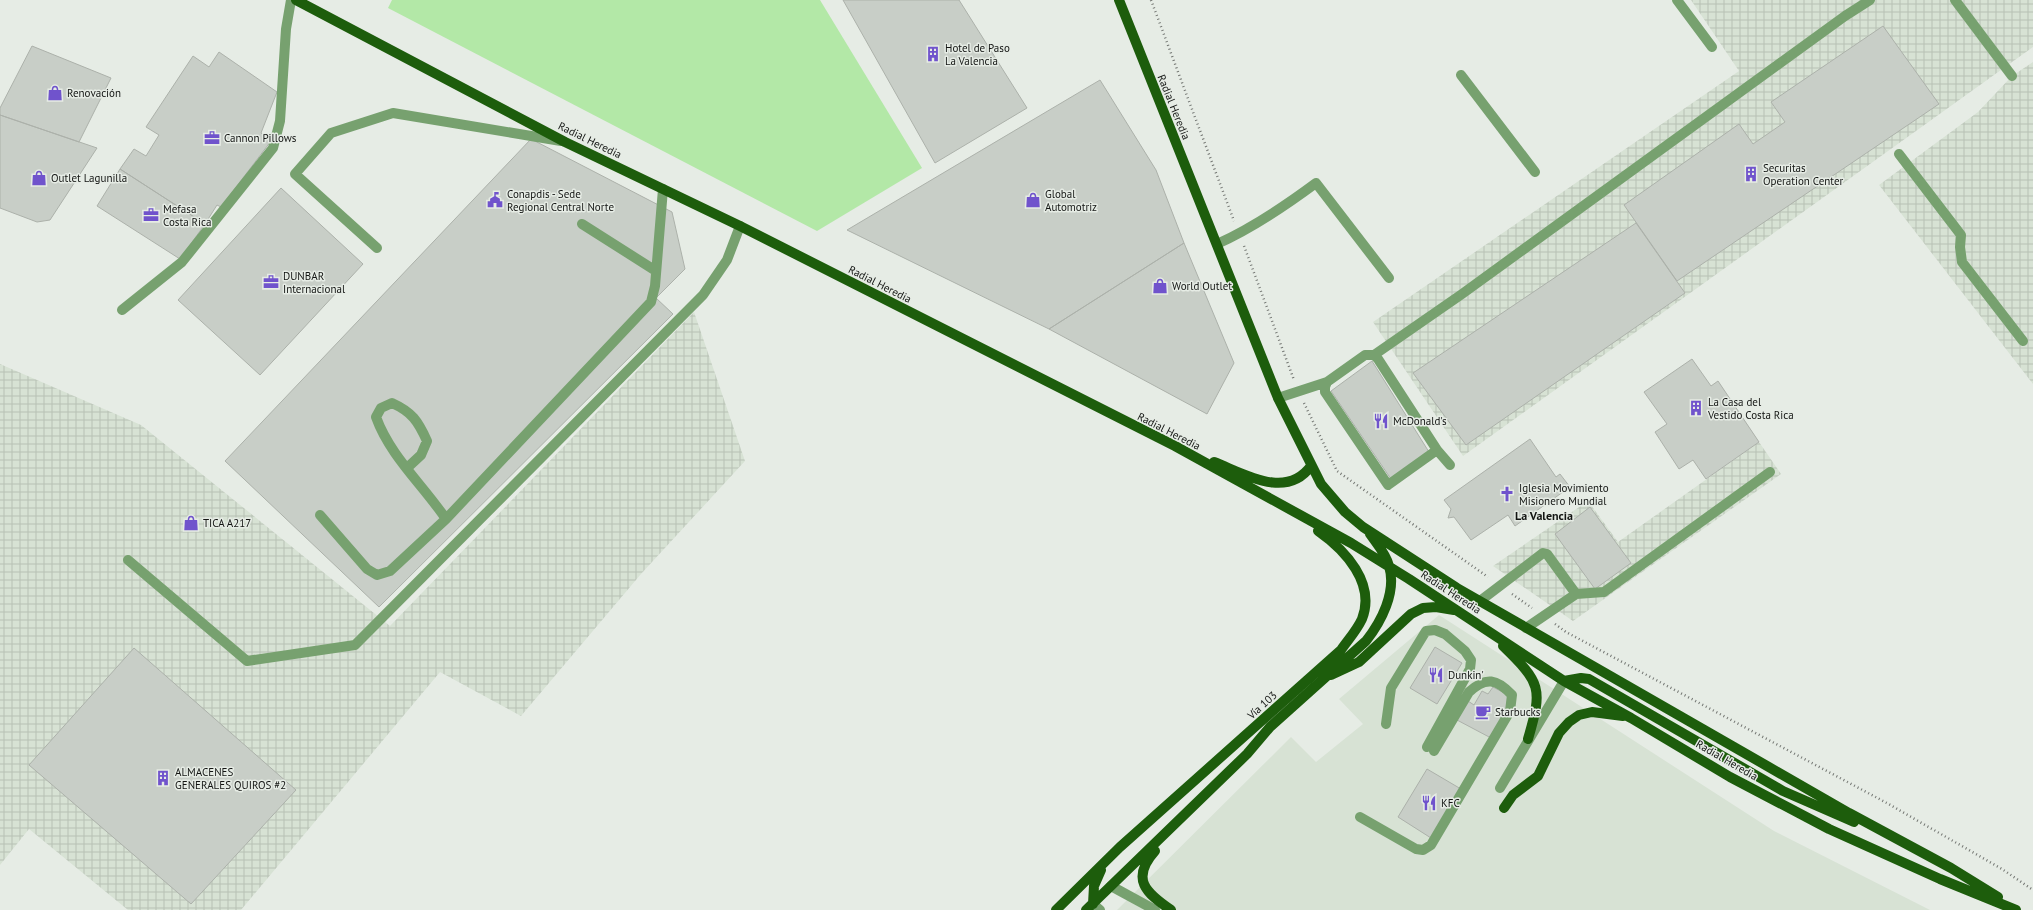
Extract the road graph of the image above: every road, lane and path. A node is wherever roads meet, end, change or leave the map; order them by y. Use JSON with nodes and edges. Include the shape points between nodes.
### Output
{"nodes":[{"id":1,"x":291,"y":0,"type":"edge"},
{"id":2,"x":296,"y":0,"type":"edge"},
{"id":3,"x":1119,"y":0,"type":"edge"},
{"id":4,"x":1677,"y":0,"type":"edge"},
{"id":5,"x":1870,"y":0,"type":"edge"},
{"id":6,"x":1955,"y":0,"type":"edge"},
{"id":7,"x":1712,"y":47,"type":"dead end"},
{"id":8,"x":1461,"y":75,"type":"dead end"},
{"id":9,"x":2012,"y":76,"type":"dead end"},
{"id":10,"x":565,"y":142,"type":"junction"},
{"id":11,"x":1899,"y":154,"type":"dead end"},
{"id":12,"x":1535,"y":172,"type":"dead end"},
{"id":13,"x":663,"y":189,"type":"junction"},
{"id":14,"x":582,"y":224,"type":"dead end"},
{"id":15,"x":740,"y":226,"type":"junction"},
{"id":16,"x":1217,"y":244,"type":"junction"},
{"id":17,"x":377,"y":248,"type":"dead end"},
{"id":18,"x":656,"y":271,"type":"junction"},
{"id":19,"x":1389,"y":278,"type":"dead end"},
{"id":20,"x":122,"y":310,"type":"dead end"},
{"id":21,"x":2023,"y":341,"type":"dead end"},
{"id":22,"x":1374,"y":355,"type":"junction"},
{"id":23,"x":1327,"y":382,"type":"junction"},
{"id":24,"x":1278,"y":398,"type":"junction"},
{"id":25,"x":1175,"y":446,"type":"junction"},
{"id":26,"x":1437,"y":450,"type":"junction"},
{"id":27,"x":1450,"y":465,"type":"dead end"},
{"id":28,"x":1311,"y":466,"type":"junction"},
{"id":29,"x":407,"y":468,"type":"junction"},
{"id":30,"x":1337,"y":471,"type":"dead end"},
{"id":31,"x":1770,"y":472,"type":"dead end"},
{"id":32,"x":1276,"y":502,"type":"junction"},
{"id":33,"x":320,"y":515,"type":"dead end"},
{"id":34,"x":446,"y":519,"type":"junction"},
{"id":35,"x":1364,"y":527,"type":"junction"},
{"id":36,"x":128,"y":560,"type":"dead end"},
{"id":37,"x":1390,"y":567,"type":"junction"},
{"id":38,"x":1500,"y":586,"type":"junction"},
{"id":39,"x":1576,"y":594,"type":"junction"},
{"id":40,"x":1480,"y":601,"type":"junction"},
{"id":41,"x":1458,"y":611,"type":"junction"},
{"id":42,"x":1544,"y":616,"type":"junction"},
{"id":43,"x":1526,"y":628,"type":"junction"},
{"id":44,"x":1486,"y":629,"type":"junction"},
{"id":45,"x":1324,"y":678,"type":"junction"},
{"id":46,"x":1564,"y":681,"type":"junction"},
{"id":47,"x":1631,"y":718,"type":"junction"},
{"id":48,"x":1386,"y":724,"type":"dead end"},
{"id":49,"x":1528,"y":739,"type":"junction"},
{"id":50,"x":1247,"y":754,"type":"junction"},
{"id":51,"x":1500,"y":788,"type":"dead end"},
{"id":52,"x":1504,"y":808,"type":"dead end"},
{"id":53,"x":1360,"y":817,"type":"dead end"},
{"id":54,"x":1120,"y":847,"type":"junction"},
{"id":55,"x":1914,"y":849,"type":"junction"},
{"id":56,"x":1094,"y":886,"type":"junction"},
{"id":57,"x":1111,"y":886,"type":"junction"},
{"id":58,"x":2033,"y":890,"type":"edge"},
{"id":59,"x":1093,"y":908,"type":"edge"},
{"id":60,"x":1058,"y":909,"type":"edge"},
{"id":61,"x":1155,"y":910,"type":"edge"},
{"id":62,"x":1171,"y":910,"type":"edge"},
{"id":63,"x":2017,"y":910,"type":"edge"}],
"edges":[{"from":1,"to":20,"type":"lane","via":[[286,29],[280,121],[273,148],[182,262]]},
{"from":2,"to":10,"type":"main road","name":"Radial Heredia"},
{"from":3,"to":16,"type":"main road","name":"Radial Heredia"},
{"from":4,"to":7,"type":"lane"},
{"from":5,"to":22,"type":"lane"},
{"from":6,"to":9,"type":"lane"},
{"from":8,"to":12,"type":"lane"},
{"from":10,"to":13,"type":"main road","name":"Radial Heredia"},
{"from":10,"to":17,"type":"lane","via":[[393,113],[331,133],[295,174]]},
{"from":11,"to":21,"type":"lane","via":[[1961,235],[1962,262]]},
{"from":13,"to":15,"type":"main road","name":"Radial Heredia"},
{"from":13,"to":18,"type":"lane"},
{"from":14,"to":18,"type":"lane"},
{"from":15,"to":25,"type":"main road","name":"Radial Heredia"},
{"from":15,"to":36,"type":"lane","via":[[727,260],[703,295],[355,645],[247,661]]},
{"from":16,"to":19,"type":"lane","via":[[1239,234],[1283,207],[1316,183]]},
{"from":16,"to":24,"type":"main road","name":"Radial Heredia"},
{"from":18,"to":34,"type":"lane","via":[[651,302]]},
{"from":22,"to":23,"type":"lane","via":[[1365,355]]},
{"from":22,"to":26,"type":"lane"},
{"from":23,"to":24,"type":"lane"},
{"from":23,"to":26,"type":"lane","via":[[1325,392],[1388,485]]},
{"from":24,"to":28,"type":"main road","name":"Radial Heredia"},
{"from":25,"to":28,"type":"main road","via":[[1267,483],[1277,484],[1298,479]]},
{"from":25,"to":32,"type":"main road","name":"Radial Heredia"},
{"from":26,"to":27,"type":"lane"},
{"from":28,"to":35,"type":"main road","name":"Radial Heredia","via":[[1334,500]]},
{"from":29,"to":29,"type":"lane","via":[[421,455],[427,441],[419,423],[411,414],[392,403],[381,408],[376,418],[381,431]]},
{"from":29,"to":34,"type":"lane"},
{"from":30,"to":38,"type":"path"},
{"from":31,"to":39,"type":"lane","via":[[1604,592]]},
{"from":32,"to":37,"type":"main road","name":"Radial Heredia"},
{"from":32,"to":54,"type":"main road","name":"Vía 103","via":[[1330,539],[1354,564],[1364,592],[1362,618],[1341,650]]},
{"from":33,"to":34,"type":"lane","via":[[366,569],[377,575],[390,571]]},
{"from":35,"to":37,"type":"main road","via":[[1380,547]]},
{"from":35,"to":40,"type":"main road","name":"Radial Heredia"},
{"from":37,"to":41,"type":"main road","name":"Radial Heredia"},
{"from":37,"to":45,"type":"main road","name":"Vía 103","via":[[1387,605],[1377,627],[1366,641]]},
{"from":38,"to":39,"type":"lane","via":[[1543,552]]},
{"from":38,"to":40,"type":"lane"},
{"from":38,"to":42,"type":"path"},
{"from":39,"to":42,"type":"lane"},
{"from":40,"to":43,"type":"main road","name":"Radial Heredia"},
{"from":41,"to":44,"type":"main road","name":"Radial Heredia"},
{"from":41,"to":45,"type":"main road","via":[[1436,607],[1424,608],[1411,614],[1359,662]]},
{"from":42,"to":43,"type":"lane"},
{"from":42,"to":58,"type":"path","via":[[1566,632],[1885,802],[2002,869]]},
{"from":43,"to":55,"type":"main road","name":"Radial Heredia"},
{"from":44,"to":46,"type":"main road","name":"Radial Heredia"},
{"from":44,"to":49,"type":"main road","via":[[1524,667],[1536,688],[1538,700]]},
{"from":45,"to":50,"type":"main road","name":"Vía 103","via":[[1270,727]]},
{"from":46,"to":47,"type":"main road","name":"Radial Heredia"},
{"from":46,"to":49,"type":"lane"},
{"from":46,"to":55,"type":"main road","via":[[1589,679],[1783,791]]},
{"from":47,"to":52,"type":"main road","via":[[1592,712],[1579,715],[1569,722],[1559,733],[1538,776],[1513,795]]},
{"from":47,"to":63,"type":"main road","name":"Radial Heredia","via":[[1730,777],[1829,829]]},
{"from":48,"to":53,"type":"lane","via":[[1390,688],[1426,631],[1435,630],[1445,634],[1465,651],[1471,660],[1470,669],[1431,749],[1469,692],[1476,686],[1490,681],[1498,682],[1512,695],[1510,711],[1431,846],[1423,850],[1416,849]]},
{"from":49,"to":51,"type":"lane"},
{"from":50,"to":57,"type":"main road","name":"Vía 103"},
{"from":50,"to":62,"type":"main road","via":[[1147,860],[1143,868],[1142,876],[1148,893]]},
{"from":54,"to":56,"type":"main road","via":[[1104,865]]},
{"from":54,"to":60,"type":"main road","name":"Vía 103"},
{"from":55,"to":63,"type":"main road","name":"Radial Heredia","via":[[1951,868]]},
{"from":56,"to":57,"type":"main road"},
{"from":56,"to":59,"type":"main road"},
{"from":56,"to":60,"type":"main road"},
{"from":57,"to":59,"type":"main road","name":"Vía 103"},
{"from":57,"to":61,"type":"lane"}]}
